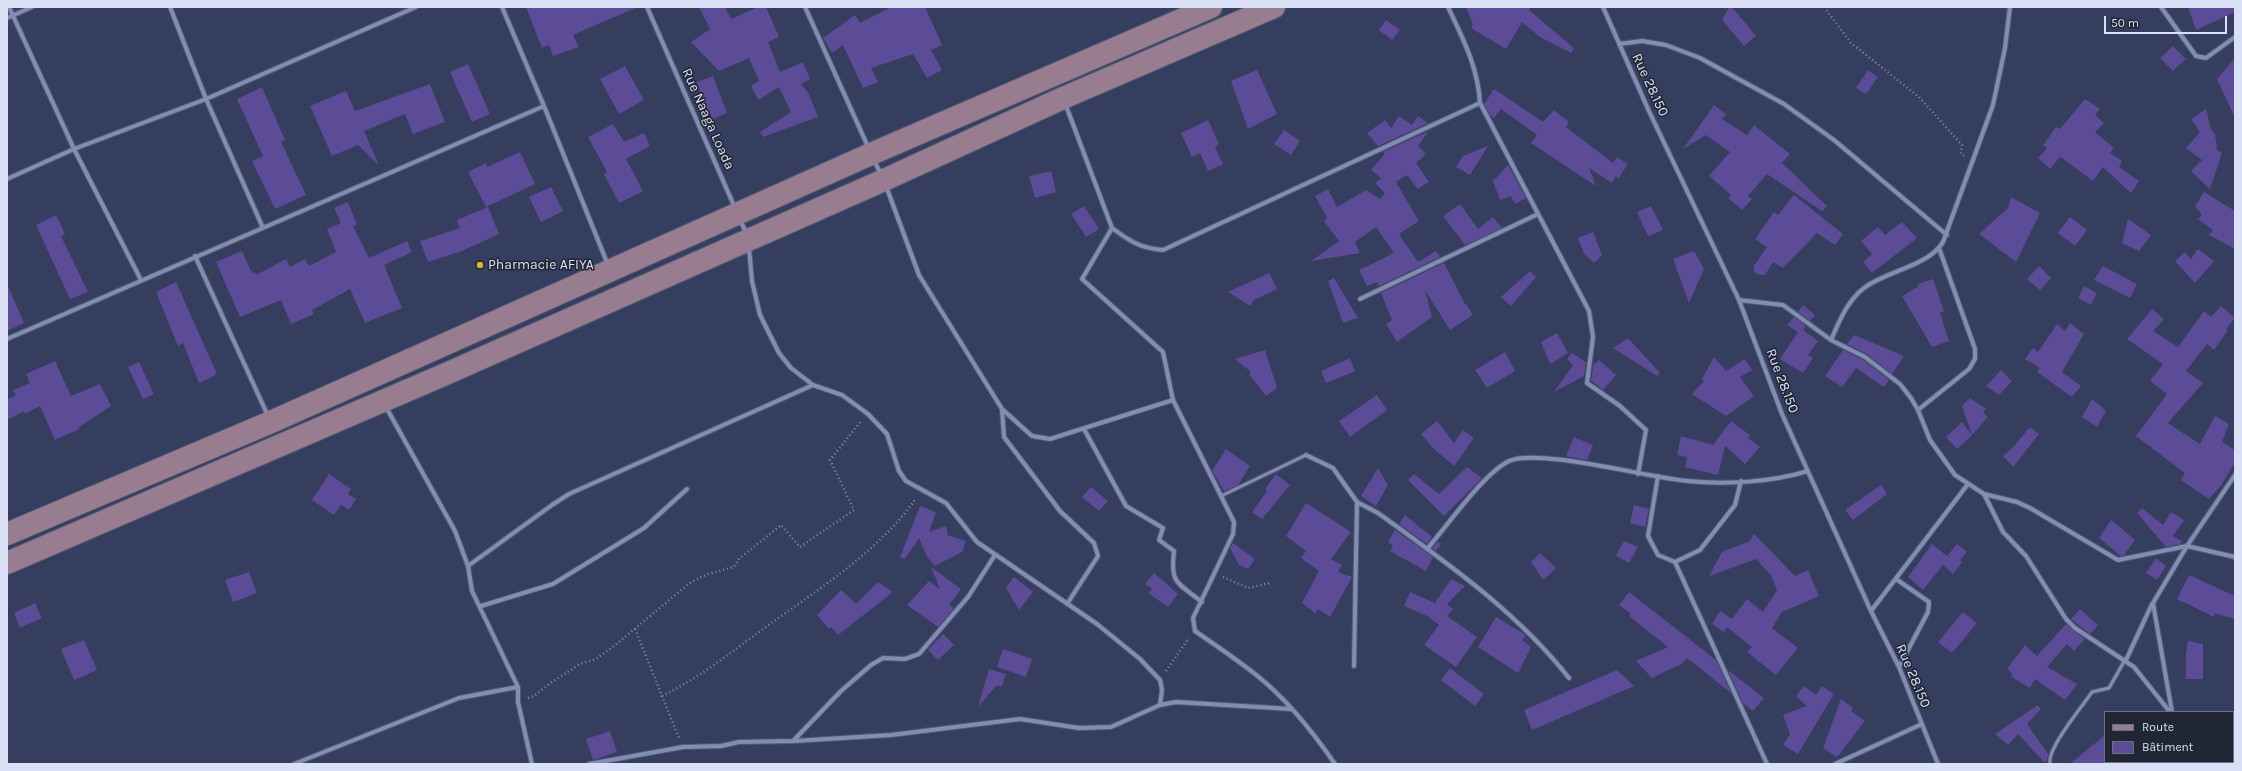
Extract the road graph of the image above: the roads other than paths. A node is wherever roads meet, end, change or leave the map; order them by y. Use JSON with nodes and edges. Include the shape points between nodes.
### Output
{"nodes":[{"id":1,"x":10,"y":7,"type":"edge"},
{"id":2,"x":32,"y":7,"type":"edge"},
{"id":3,"x":170,"y":7,"type":"edge"},
{"id":4,"x":416,"y":7,"type":"edge"},
{"id":5,"x":502,"y":7,"type":"edge"},
{"id":6,"x":647,"y":7,"type":"edge"},
{"id":7,"x":805,"y":7,"type":"edge"},
{"id":8,"x":1211,"y":7,"type":"edge"},
{"id":9,"x":1274,"y":7,"type":"edge"},
{"id":10,"x":1448,"y":7,"type":"edge"},
{"id":11,"x":1603,"y":7,"type":"edge"},
{"id":12,"x":2010,"y":7,"type":"edge"},
{"id":13,"x":2161,"y":7,"type":"edge"},
{"id":14,"x":14,"y":16,"type":"junction"},
{"id":15,"x":7,"y":18,"type":"edge"},
{"id":16,"x":2235,"y":36,"type":"edge"},
{"id":17,"x":1619,"y":44,"type":"junction"},
{"id":18,"x":1063,"y":98,"type":"junction"},
{"id":19,"x":206,"y":99,"type":"junction"},
{"id":20,"x":1480,"y":103,"type":"junction"},
{"id":21,"x":544,"y":106,"type":"junction"},
{"id":22,"x":74,"y":149,"type":"junction"},
{"id":23,"x":871,"y":154,"type":"junction"},
{"id":24,"x":7,"y":179,"type":"edge"},
{"id":25,"x":884,"y":180,"type":"junction"},
{"id":26,"x":738,"y":214,"type":"junction"},
{"id":27,"x":1538,"y":214,"type":"junction"},
{"id":28,"x":263,"y":228,"type":"junction"},
{"id":29,"x":1112,"y":228,"type":"junction"},
{"id":30,"x":1947,"y":235,"type":"junction"},
{"id":31,"x":749,"y":239,"type":"junction"},
{"id":32,"x":1940,"y":248,"type":"junction"},
{"id":33,"x":195,"y":256,"type":"junction"},
{"id":34,"x":611,"y":271,"type":"junction"},
{"id":35,"x":141,"y":280,"type":"junction"},
{"id":36,"x":1360,"y":299,"type":"dead end"},
{"id":37,"x":1739,"y":300,"type":"junction"},
{"id":38,"x":7,"y":339,"type":"edge"},
{"id":39,"x":1831,"y":340,"type":"junction"},
{"id":40,"x":814,"y":385,"type":"junction"},
{"id":41,"x":1174,"y":400,"type":"junction"},
{"id":42,"x":383,"y":401,"type":"junction"},
{"id":43,"x":1002,"y":409,"type":"junction"},
{"id":44,"x":1918,"y":410,"type":"junction"},
{"id":45,"x":271,"y":422,"type":"junction"},
{"id":46,"x":1084,"y":429,"type":"junction"},
{"id":47,"x":1306,"y":455,"type":"joint"},
{"id":48,"x":1808,"y":472,"type":"junction"},
{"id":49,"x":1638,"y":474,"type":"junction"},
{"id":50,"x":2235,"y":475,"type":"edge"},
{"id":51,"x":1658,"y":476,"type":"junction"},
{"id":52,"x":1742,"y":481,"type":"junction"},
{"id":53,"x":1968,"y":484,"type":"junction"},
{"id":54,"x":687,"y":489,"type":"dead end"},
{"id":55,"x":1984,"y":494,"type":"junction"},
{"id":56,"x":1221,"y":496,"type":"junction"},
{"id":57,"x":1357,"y":502,"type":"junction"},
{"id":58,"x":7,"y":534,"type":"edge"},
{"id":59,"x":2188,"y":546,"type":"junction"},
{"id":60,"x":1427,"y":549,"type":"junction"},
{"id":61,"x":995,"y":555,"type":"junction"},
{"id":62,"x":2235,"y":557,"type":"edge"},
{"id":63,"x":1675,"y":562,"type":"junction"},
{"id":64,"x":7,"y":563,"type":"edge"},
{"id":65,"x":468,"y":566,"type":"junction"},
{"id":66,"x":1896,"y":579,"type":"junction"},
{"id":67,"x":1202,"y":602,"type":"junction"},
{"id":68,"x":2153,"y":603,"type":"junction"},
{"id":69,"x":1067,"y":604,"type":"junction"},
{"id":70,"x":481,"y":606,"type":"junction"},
{"id":71,"x":1871,"y":611,"type":"junction"},
{"id":72,"x":2126,"y":660,"type":"junction"},
{"id":73,"x":1354,"y":666,"type":"dead end"},
{"id":74,"x":1899,"y":667,"type":"junction"},
{"id":75,"x":1569,"y":678,"type":"dead end"},
{"id":76,"x":518,"y":687,"type":"junction"},
{"id":77,"x":1160,"y":705,"type":"junction"},
{"id":78,"x":1291,"y":709,"type":"junction"},
{"id":79,"x":2170,"y":711,"type":"edge"},
{"id":80,"x":2171,"y":711,"type":"edge"},
{"id":81,"x":1922,"y":724,"type":"junction"},
{"id":82,"x":794,"y":741,"type":"junction"},
{"id":83,"x":294,"y":764,"type":"edge"},
{"id":84,"x":532,"y":764,"type":"edge"},
{"id":85,"x":589,"y":764,"type":"edge"},
{"id":86,"x":1334,"y":764,"type":"edge"},
{"id":87,"x":1767,"y":764,"type":"edge"},
{"id":88,"x":1835,"y":764,"type":"edge"},
{"id":89,"x":1938,"y":764,"type":"edge"},
{"id":90,"x":2050,"y":764,"type":"edge"}],
"edges":[{"from":1,"to":14,"type":"street"},
{"from":2,"to":14,"type":"street"},
{"from":3,"to":19,"type":"street"},
{"from":4,"to":19,"type":"street"},
{"from":5,"to":21,"type":"street"},
{"from":6,"to":26,"type":"street","name":"Rue Naaga Loada"},
{"from":7,"to":23,"type":"street"},
{"from":8,"to":23,"type":"main road"},
{"from":9,"to":18,"type":"main road"},
{"from":10,"to":20,"type":"street","via":[[1472,59],[1479,83]]},
{"from":11,"to":17,"type":"street","name":"Rue 28.150"},
{"from":12,"to":30,"type":"street","via":[[2005,48],[1993,105]]},
{"from":13,"to":16,"type":"street","via":[[2196,56],[2206,58]]},
{"from":14,"to":15,"type":"street"},
{"from":14,"to":22,"type":"street"},
{"from":17,"to":30,"type":"street","via":[[1642,41],[1666,45],[1700,58],[1784,104],[1834,140]]},
{"from":17,"to":37,"type":"street","name":"Rue 28.150"},
{"from":18,"to":25,"type":"main road"},
{"from":18,"to":29,"type":"street"},
{"from":19,"to":22,"type":"street"},
{"from":19,"to":28,"type":"street"},
{"from":20,"to":27,"type":"street"},
{"from":20,"to":29,"type":"street","via":[[1163,250],[1134,244]]},
{"from":21,"to":28,"type":"street"},
{"from":21,"to":34,"type":"street"},
{"from":22,"to":24,"type":"street"},
{"from":22,"to":35,"type":"street"},
{"from":23,"to":25,"type":"street"},
{"from":23,"to":26,"type":"main road"},
{"from":25,"to":31,"type":"main road"},
{"from":25,"to":43,"type":"street","via":[[919,274]]},
{"from":26,"to":31,"type":"street","name":"Rue Naaga Loada"},
{"from":26,"to":34,"type":"main road"},
{"from":27,"to":36,"type":"street"},
{"from":27,"to":49,"type":"street","via":[[1589,311],[1593,337],[1588,383],[1620,406],[1646,430]]},
{"from":28,"to":33,"type":"street"},
{"from":29,"to":41,"type":"street","via":[[1082,279],[1164,352]]},
{"from":30,"to":32,"type":"street"},
{"from":31,"to":40,"type":"street","name":"Rue Naaga Loada","via":[[752,281],[760,315],[779,353],[791,368]]},
{"from":31,"to":42,"type":"main road"},
{"from":32,"to":39,"type":"street","via":[[1924,259],[1863,288],[1848,305]]},
{"from":32,"to":44,"type":"street","via":[[1975,349],[1975,359],[1969,369]]},
{"from":33,"to":35,"type":"street"},
{"from":33,"to":45,"type":"street"},
{"from":34,"to":45,"type":"main road"},
{"from":35,"to":38,"type":"street"},
{"from":37,"to":39,"type":"street","via":[[1783,305]]},
{"from":37,"to":48,"type":"street","name":"Rue 28.150","via":[[1782,414]]},
{"from":39,"to":44,"type":"street","via":[[1865,358],[1900,384]]},
{"from":40,"to":61,"type":"street","name":"Rue Naaga Loada","via":[[842,395],[868,414],[887,434],[899,471],[906,481],[946,503],[977,542]]},
{"from":40,"to":65,"type":"street","via":[[570,494],[552,504]]},
{"from":41,"to":46,"type":"street"},
{"from":41,"to":56,"type":"street"},
{"from":42,"to":64,"type":"main road"},
{"from":42,"to":65,"type":"street","via":[[455,531]]},
{"from":43,"to":46,"type":"street","via":[[1032,436],[1050,440]]},
{"from":43,"to":69,"type":"street","via":[[1004,436],[1060,511],[1094,543],[1098,556]]},
{"from":44,"to":53,"type":"street","via":[[1930,440],[1955,474]]},
{"from":45,"to":58,"type":"main road"},
{"from":46,"to":67,"type":"street","via":[[1126,506],[1163,528],[1159,540],[1174,551],[1171,570],[1175,581]]},
{"from":47,"to":56,"type":"lane"},
{"from":47,"to":57,"type":"street","via":[[1333,468]]},
{"from":48,"to":52,"type":"street","via":[[1770,480]]},
{"from":48,"to":71,"type":"street","name":"Rue 28.150"},
{"from":49,"to":51,"type":"street"},
{"from":49,"to":60,"type":"street","via":[[1552,459],[1520,458],[1508,462],[1491,473]]},
{"from":50,"to":59,"type":"street"},
{"from":51,"to":52,"type":"street","via":[[1689,481]]},
{"from":51,"to":63,"type":"street","via":[[1648,536],[1658,555]]},
{"from":52,"to":63,"type":"street","via":[[1734,505],[1700,550]]},
{"from":53,"to":55,"type":"street"},
{"from":53,"to":66,"type":"street"},
{"from":54,"to":70,"type":"street","via":[[644,528],[553,584]]},
{"from":55,"to":59,"type":"street","via":[[2007,498],[2030,508],[2118,560]]},
{"from":55,"to":72,"type":"street","via":[[2003,532],[2026,556],[2066,619],[2075,628]]},
{"from":56,"to":67,"type":"street","via":[[1234,522],[1233,534]]},
{"from":57,"to":60,"type":"street","via":[[1378,513]]},
{"from":57,"to":73,"type":"street"},
{"from":59,"to":62,"type":"street"},
{"from":59,"to":68,"type":"street"},
{"from":60,"to":75,"type":"street","via":[[1504,608],[1541,644]]},
{"from":61,"to":69,"type":"street","name":"Rue Naaga Loada"},
{"from":61,"to":82,"type":"street","via":[[968,597],[919,654],[906,659],[883,658],[871,665],[841,691]]},
{"from":63,"to":87,"type":"street"},
{"from":65,"to":70,"type":"street","via":[[472,591]]},
{"from":66,"to":71,"type":"street"},
{"from":66,"to":74,"type":"street","via":[[1929,602],[1928,612]]},
{"from":67,"to":78,"type":"street","via":[[1193,618],[1195,631],[1256,674]]},
{"from":68,"to":72,"type":"street"},
{"from":68,"to":80,"type":"street"},
{"from":69,"to":77,"type":"street","name":"Rue Naaga Loada","via":[[1140,659],[1160,680]]},
{"from":70,"to":76,"type":"street"},
{"from":71,"to":74,"type":"street","name":"Rue 28.150"},
{"from":72,"to":79,"type":"street"},
{"from":72,"to":90,"type":"lane","via":[[2109,688],[2092,692],[2051,754]]},
{"from":74,"to":81,"type":"street","name":"Rue 28.150"},
{"from":76,"to":83,"type":"street","via":[[459,698]]},
{"from":76,"to":84,"type":"street","via":[[518,702]]},
{"from":77,"to":78,"type":"street","via":[[1176,702]]},
{"from":77,"to":82,"type":"street","via":[[1111,727],[1079,728],[1020,719],[891,734]]},
{"from":78,"to":86,"type":"street","via":[[1323,746]]},
{"from":81,"to":88,"type":"street"},
{"from":81,"to":89,"type":"street","name":"Rue 28.150"},
{"from":82,"to":85,"type":"street","via":[[683,747]]}]}
